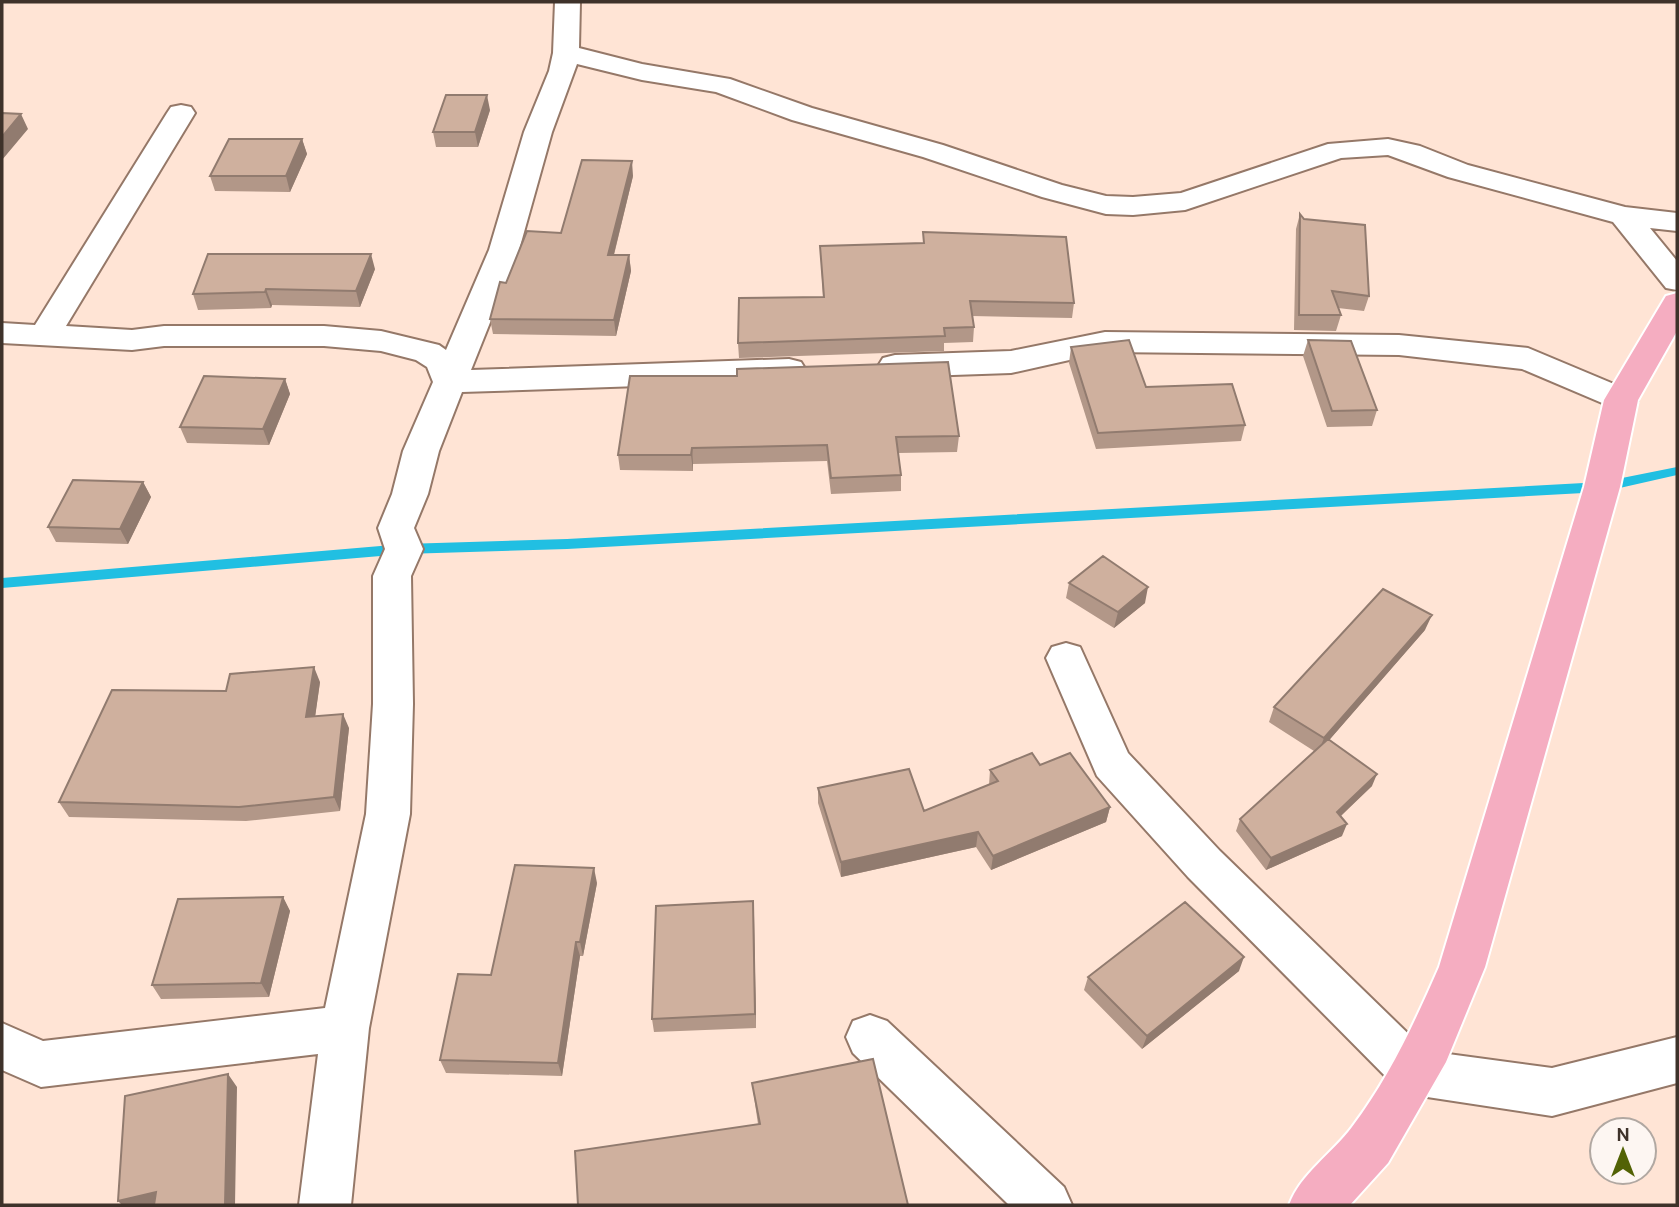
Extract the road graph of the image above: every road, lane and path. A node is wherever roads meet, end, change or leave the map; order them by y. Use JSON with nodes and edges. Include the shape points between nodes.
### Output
{"nodes":[{"id":1,"x":567,"y":2,"type":"edge"},
{"id":2,"x":566,"y":53,"type":"junction"},
{"id":3,"x":181,"y":113,"type":"dead end"},
{"id":4,"x":1624,"y":216,"type":"junction"},
{"id":5,"x":1677,"y":222,"type":"edge"},
{"id":6,"x":1677,"y":281,"type":"edge"},
{"id":7,"x":1677,"y":303,"type":"edge"},
{"id":8,"x":2,"y":333,"type":"edge"},
{"id":9,"x":45,"y":335,"type":"junction"},
{"id":10,"x":860,"y":368,"type":"edge"},
{"id":11,"x":819,"y":369,"type":"edge"},
{"id":12,"x":449,"y":382,"type":"junction"},
{"id":13,"x":1621,"y":400,"type":"junction"},
{"id":14,"x":1066,"y":658,"type":"dead end"},
{"id":15,"x":345,"y":1028,"type":"junction"},
{"id":16,"x":870,"y":1037,"type":"dead end"},
{"id":17,"x":2,"y":1046,"type":"edge"},
{"id":18,"x":1677,"y":1060,"type":"edge"},
{"id":19,"x":1414,"y":1072,"type":"junction"},
{"id":20,"x":326,"y":1205,"type":"edge"},
{"id":21,"x":1046,"y":1205,"type":"edge"},
{"id":22,"x":1314,"y":1205,"type":"edge"}],
"edges":[{"from":1,"to":2,"type":"street"},
{"from":2,"to":4,"type":"street","via":[[721,85],[802,114],[1106,205],[1185,201],[1338,150],[1388,147]]},
{"from":2,"to":12,"type":"street","via":[[504,250]]},
{"from":3,"to":9,"type":"street"},
{"from":4,"to":5,"type":"street"},
{"from":4,"to":6,"type":"street"},
{"from":7,"to":13,"type":"main road"},
{"from":8,"to":9,"type":"street"},
{"from":9,"to":12,"type":"street","via":[[132,340],[360,338],[427,352],[442,362]]},
{"from":10,"to":13,"type":"street","via":[[1011,362],[1105,342],[1399,345],[1528,359]]},
{"from":11,"to":12,"type":"street"},
{"from":12,"to":15,"type":"street","via":[[396,528],[404,549],[392,576],[388,814]]},
{"from":13,"to":19,"type":"main road","via":[[1602,487],[1462,967]]},
{"from":14,"to":19,"type":"street","via":[[1112,764],[1205,864]]},
{"from":15,"to":17,"type":"street","via":[[41,1064]]},
{"from":15,"to":20,"type":"street"},
{"from":16,"to":21,"type":"street"},
{"from":18,"to":19,"type":"street","via":[[1552,1093]]},
{"from":19,"to":22,"type":"main road","via":[[1370,1145]]}]}
